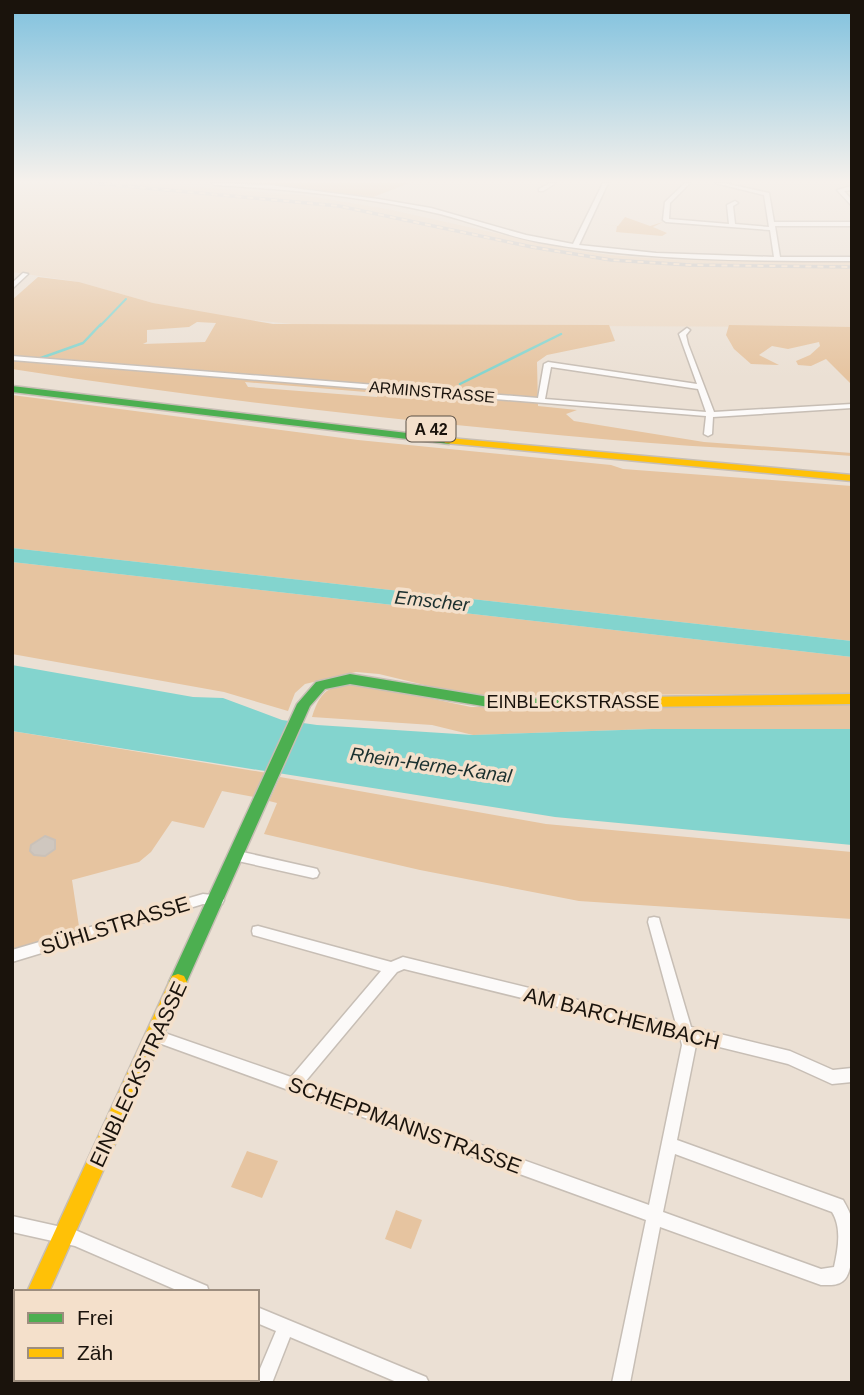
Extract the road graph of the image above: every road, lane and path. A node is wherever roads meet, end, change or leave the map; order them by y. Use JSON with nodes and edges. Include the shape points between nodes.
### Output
{"nodes":[{"id":1,"x":595,"y":248,"type":"edge"},
{"id":2,"x":776,"y":248,"type":"edge"},
{"id":3,"x":852,"y":259,"type":"edge"},
{"id":4,"x":777,"y":260,"type":"junction"},
{"id":5,"x":12,"y":273,"type":"edge"},
{"id":6,"x":12,"y":287,"type":"edge"},
{"id":7,"x":687,"y":330,"type":"dead end"},
{"id":8,"x":12,"y":358,"type":"edge"},
{"id":9,"x":12,"y":377,"type":"edge"},
{"id":10,"x":701,"y":387,"type":"junction"},
{"id":11,"x":12,"y":388,"type":"edge"},
{"id":12,"x":541,"y":401,"type":"junction"},
{"id":13,"x":850,"y":407,"type":"edge"},
{"id":14,"x":711,"y":414,"type":"junction"},
{"id":15,"x":708,"y":434,"type":"dead end"},
{"id":16,"x":852,"y":465,"type":"edge"},
{"id":17,"x":852,"y":478,"type":"edge"},
{"id":18,"x":852,"y":699,"type":"edge"},
{"id":19,"x":237,"y":856,"type":"junction"},
{"id":20,"x":313,"y":873,"type":"dead end"},
{"id":21,"x":218,"y":900,"type":"junction"},
{"id":22,"x":654,"y":922,"type":"dead end"},
{"id":23,"x":258,"y":931,"type":"dead end"},
{"id":24,"x":12,"y":956,"type":"edge"},
{"id":25,"x":392,"y":968,"type":"junction"},
{"id":26,"x":686,"y":1034,"type":"junction"},
{"id":27,"x":156,"y":1036,"type":"junction"},
{"id":28,"x":852,"y":1075,"type":"edge"},
{"id":29,"x":295,"y":1084,"type":"junction"},
{"id":30,"x":670,"y":1145,"type":"junction"},
{"id":31,"x":654,"y":1215,"type":"junction"},
{"id":32,"x":12,"y":1224,"type":"edge"},
{"id":33,"x":63,"y":1237,"type":"junction"},
{"id":34,"x":39,"y":1290,"type":"edge"},
{"id":35,"x":196,"y":1290,"type":"edge"},
{"id":36,"x":259,"y":1316,"type":"edge"},
{"id":37,"x":286,"y":1327,"type":"junction"},
{"id":38,"x":263,"y":1383,"type":"edge"},
{"id":39,"x":420,"y":1383,"type":"edge"},
{"id":40,"x":621,"y":1383,"type":"edge"}],
"edges":[{"from":1,"to":4,"type":"street","via":[[689,258]]},
{"from":2,"to":4,"type":"street"},
{"from":3,"to":4,"type":"street"},
{"from":5,"to":6,"type":"street","via":[[25,274]]},
{"from":7,"to":10,"type":"street","via":[[683,338]]},
{"from":8,"to":12,"type":"street","name":"ARMINSTRASSE"},
{"from":9,"to":16,"type":"main road","number":"A 42","via":[[430,429]]},
{"from":10,"to":12,"type":"street","via":[[548,364]]},
{"from":10,"to":14,"type":"street"},
{"from":11,"to":17,"type":"main road","number":"A 42","via":[[433,440]]},
{"from":12,"to":14,"type":"street","name":"ARMINSTRASSE"},
{"from":13,"to":14,"type":"street","name":"ARMINSTRASSE"},
{"from":14,"to":15,"type":"street"},
{"from":18,"to":19,"type":"main road","name":"EINBLECKSTRASSE","via":[[501,704],[350,679],[331,682],[317,688],[300,713]]},
{"from":19,"to":20,"type":"street"},
{"from":19,"to":21,"type":"main road","name":"EINBLECKSTRASSE"},
{"from":21,"to":24,"type":"street","name":"SÜHLSTRASSE","via":[[203,899]]},
{"from":21,"to":27,"type":"main road","name":"EINBLECKSTRASSE"},
{"from":22,"to":26,"type":"street"},
{"from":23,"to":25,"type":"street","name":"AM BARCHEMBACH"},
{"from":25,"to":26,"type":"street","name":"AM BARCHEMBACH","via":[[403,963]]},
{"from":25,"to":29,"type":"street"},
{"from":26,"to":28,"type":"street","name":"AM BARCHEMBACH","via":[[804,1062],[832,1077]]},
{"from":26,"to":30,"type":"street","via":[[689,1045]]},
{"from":27,"to":29,"type":"street","name":"SCHEPPMANNSTRASSE"},
{"from":27,"to":33,"type":"main road","name":"EINBLECKSTRASSE"},
{"from":29,"to":31,"type":"street","name":"SCHEPPMANNSTRASSE"},
{"from":30,"to":31,"type":"street"},
{"from":30,"to":31,"type":"street","name":"SCHEPPMANNSTRASSE","via":[[837,1206],[845,1217],[843,1265],[837,1276],[821,1277]]},
{"from":31,"to":40,"type":"street"},
{"from":32,"to":33,"type":"street"},
{"from":33,"to":34,"type":"main road","name":"EINBLECKSTRASSE"},
{"from":33,"to":35,"type":"street","via":[[75,1238]]},
{"from":36,"to":37,"type":"street"},
{"from":37,"to":38,"type":"street"},
{"from":37,"to":39,"type":"street"}]}
